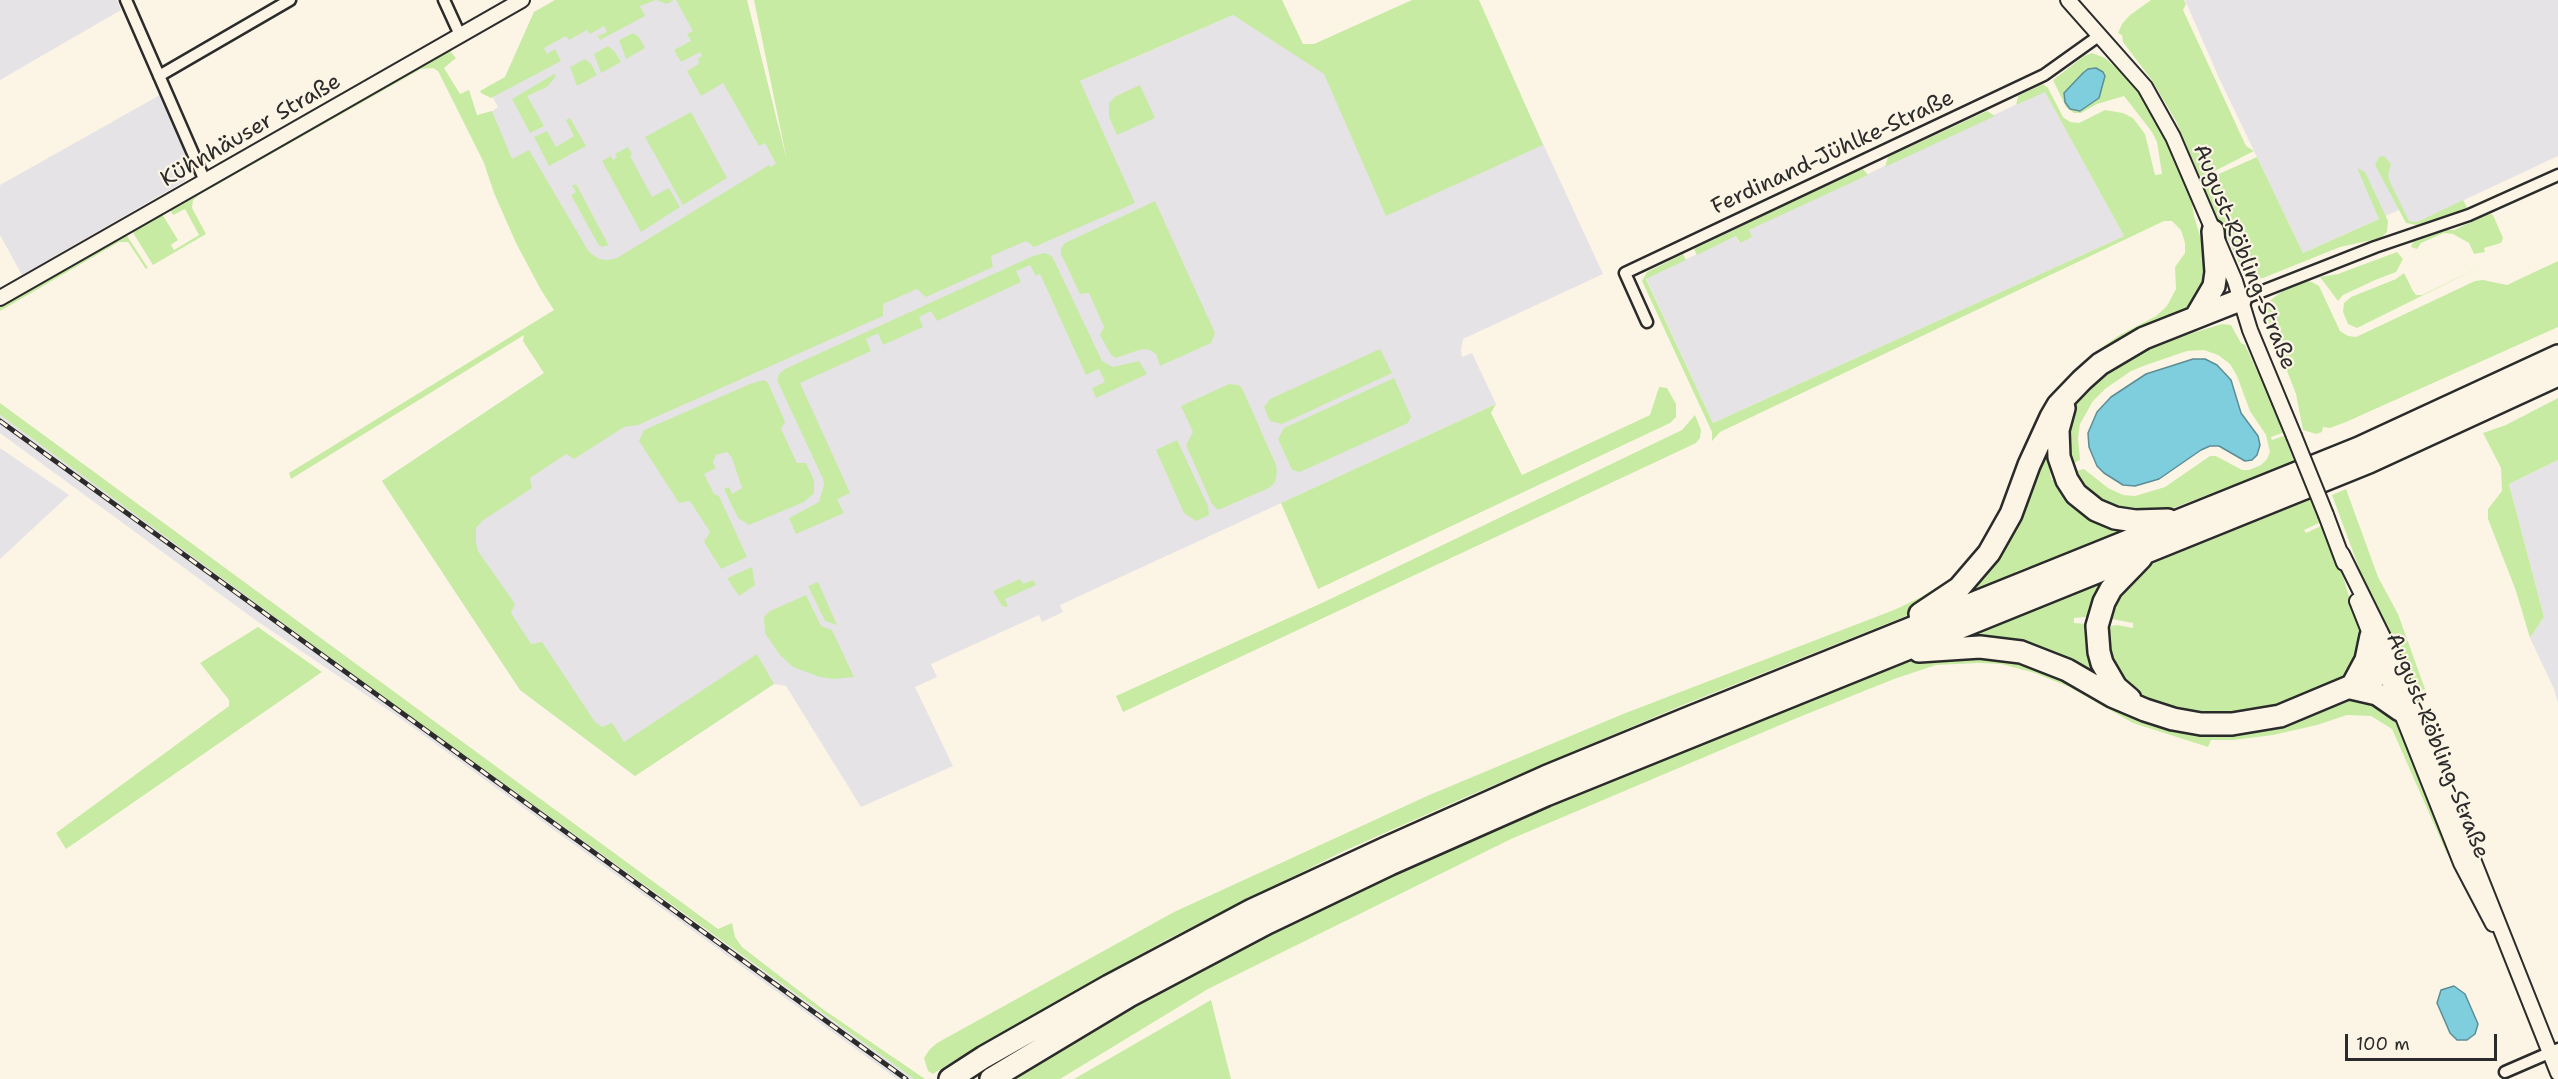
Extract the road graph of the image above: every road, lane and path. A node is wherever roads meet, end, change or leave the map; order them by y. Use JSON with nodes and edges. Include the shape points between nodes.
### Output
{"nodes":[{"id":1,"x":126,"y":0,"type":"edge"},
{"id":2,"x":290,"y":0,"type":"edge"},
{"id":3,"x":444,"y":0,"type":"edge"},
{"id":4,"x":522,"y":0,"type":"edge"},
{"id":5,"x":2068,"y":0,"type":"edge"},
{"id":6,"x":460,"y":35,"type":"junction"},
{"id":7,"x":2100,"y":35,"type":"junction"},
{"id":8,"x":159,"y":76,"type":"junction"},
{"id":9,"x":2558,"y":174,"type":"edge"},
{"id":10,"x":205,"y":181,"type":"junction"},
{"id":11,"x":2213,"y":231,"type":"junction"},
{"id":12,"x":0,"y":298,"type":"edge"},
{"id":13,"x":2240,"y":300,"type":"junction"},
{"id":14,"x":2197,"y":315,"type":"junction"},
{"id":15,"x":1647,"y":322,"type":"dead end"},
{"id":16,"x":2558,"y":356,"type":"edge"},
{"id":17,"x":2558,"y":375,"type":"edge"},
{"id":18,"x":2067,"y":399,"type":"junction"},
{"id":19,"x":2183,"y":519,"type":"junction"},
{"id":20,"x":2151,"y":550,"type":"junction"},
{"id":21,"x":2342,"y":554,"type":"junction"},
{"id":22,"x":2370,"y":636,"type":"junction"},
{"id":23,"x":1896,"y":643,"type":"junction"},
{"id":24,"x":2391,"y":670,"type":"junction"},
{"id":25,"x":2351,"y":688,"type":"junction"},
{"id":26,"x":2145,"y":710,"type":"junction"},
{"id":27,"x":2400,"y":710,"type":"junction"},
{"id":28,"x":2507,"y":947,"type":"junction"},
{"id":29,"x":2554,"y":1051,"type":"edge"},
{"id":30,"x":2505,"y":1072,"type":"dead end"},
{"id":31,"x":2558,"y":1073,"type":"edge"},
{"id":32,"x":957,"y":1074,"type":"edge"},
{"id":33,"x":991,"y":1079,"type":"edge"}],
"edges":[{"from":1,"to":8,"type":"street"},
{"from":2,"to":8,"type":"street"},
{"from":3,"to":6,"type":"street"},
{"from":4,"to":6,"type":"street","name":"Kühnhäuser Straße"},
{"from":5,"to":7,"type":"street","name":"August-Röbling-Straße"},
{"from":6,"to":10,"type":"street","name":"Kühnhäuser Straße"},
{"from":7,"to":11,"type":"street","name":"August-Röbling-Straße","via":[[2145,87],[2159,110]]},
{"from":7,"to":15,"type":"street","name":"Ferdinand-Jühlke-Straße","via":[[2044,75],[1625,273]]},
{"from":8,"to":10,"type":"street"},
{"from":9,"to":13,"type":"street","via":[[2469,215]]},
{"from":10,"to":12,"type":"street","name":"Kühnhäuser Straße"},
{"from":11,"to":13,"type":"street","name":"August-Röbling-Straße"},
{"from":11,"to":14,"type":"highway","via":[[2214,286]]},
{"from":13,"to":14,"type":"highway"},
{"from":13,"to":21,"type":"street","name":"August-Röbling-Straße","bridge":true},
{"from":14,"to":18,"type":"highway","via":[[2121,349],[2091,372]]},
{"from":16,"to":19,"type":"highway","via":[[2359,448]]},
{"from":17,"to":20,"type":"highway","via":[[2369,462]]},
{"from":18,"to":19,"type":"highway","via":[[2057,448],[2063,473],[2076,494],[2096,510],[2115,518]]},
{"from":18,"to":23,"type":"highway","via":[[2058,405],[2042,434],[2010,514],[1989,553],[1959,588],[1916,616]]},
{"from":19,"to":23,"type":"highway"},
{"from":20,"to":23,"type":"highway"},
{"from":20,"to":26,"type":"highway","via":[[2111,589],[2097,626],[2099,652],[2108,675],[2116,687]]},
{"from":21,"to":22,"type":"street","name":"August-Röbling-Straße"},
{"from":21,"to":24,"type":"street","name":"August-Röbling-Straße","via":[[2383,634]]},
{"from":22,"to":24,"type":"street","name":"August-Röbling-Straße"},
{"from":22,"to":25,"type":"highway","via":[[2366,660]]},
{"from":23,"to":26,"type":"highway","via":[[2021,652],[2067,670]]},
{"from":23,"to":32,"type":"highway","via":[[1545,777],[1252,910],[1109,986]]},
{"from":23,"to":33,"type":"highway","via":[[1390,864],[1267,923],[1129,996]]},
{"from":24,"to":25,"type":"highway"},
{"from":24,"to":27,"type":"street","name":"August-Röbling-Straße"},
{"from":24,"to":28,"type":"street","name":"August-Röbling-Straße","via":[[2493,904]]},
{"from":25,"to":26,"type":"highway","via":[[2280,716],[2232,724],[2186,722]]},
{"from":25,"to":27,"type":"highway","via":[[2378,694]]},
{"from":27,"to":28,"type":"street","name":"August-Röbling-Straße","via":[[2462,863]]},
{"from":28,"to":29,"type":"street","name":"August-Röbling-Straße"},
{"from":29,"to":30,"type":"street"},
{"from":29,"to":31,"type":"street","name":"August-Röbling-Straße"}]}
